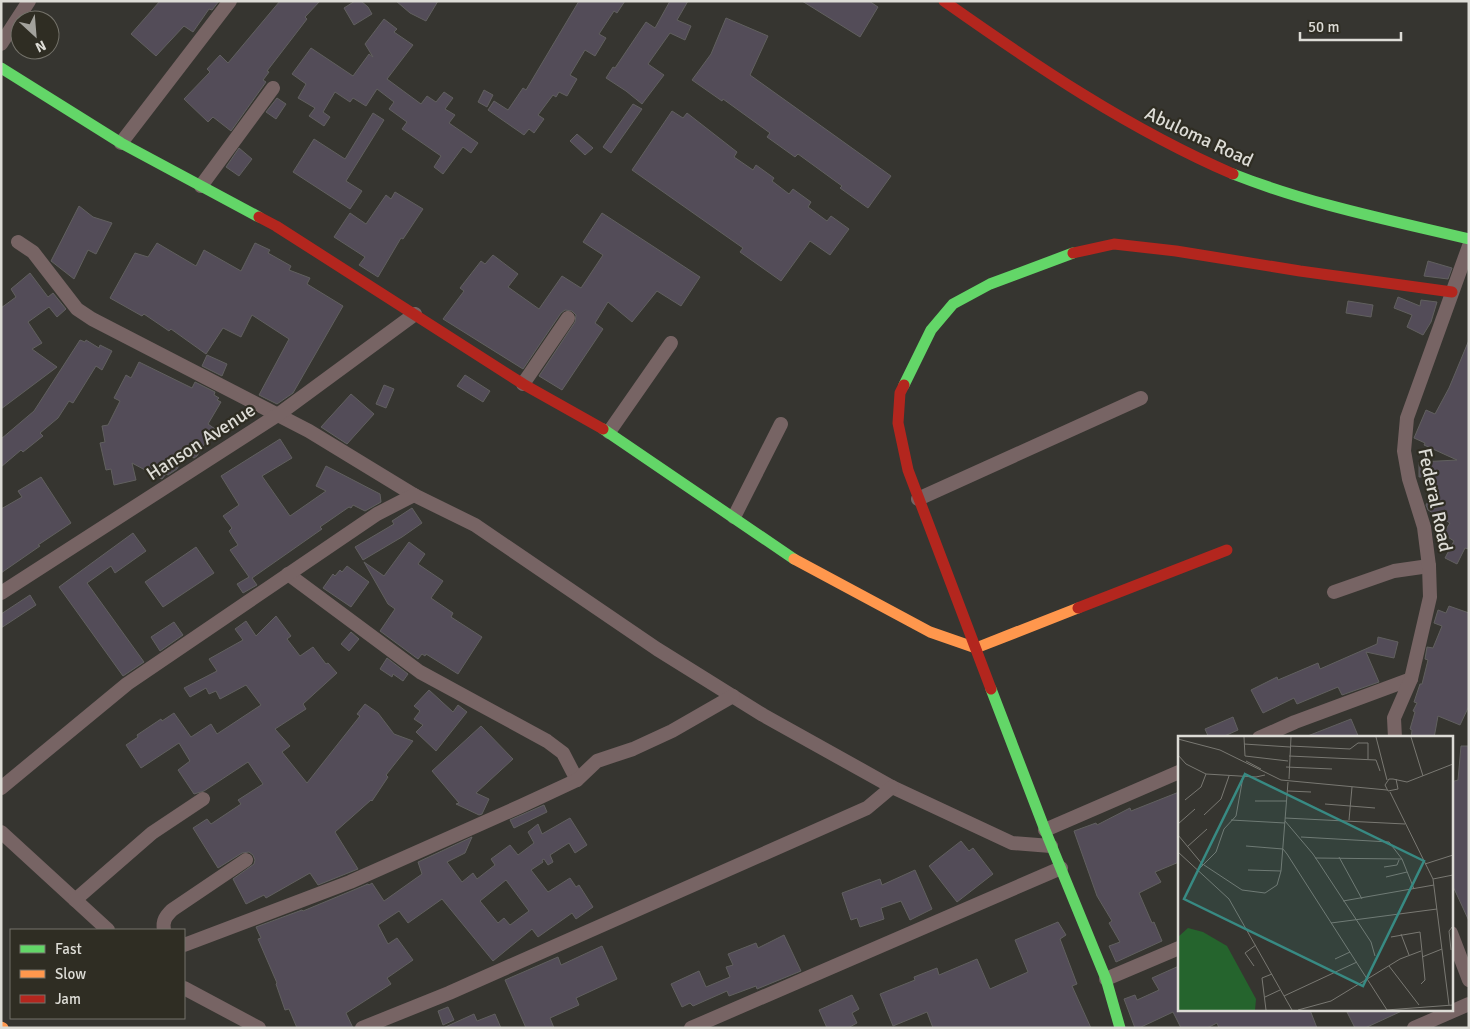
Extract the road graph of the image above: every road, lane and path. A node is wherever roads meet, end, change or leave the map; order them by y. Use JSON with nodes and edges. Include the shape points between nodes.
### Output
{"nodes":[{"id":1,"x":29,"y":1,"type":"edge"},
{"id":2,"x":230,"y":1,"type":"edge"},
{"id":3,"x":944,"y":1,"type":"edge"},
{"id":4,"x":1,"y":44,"type":"edge"},
{"id":5,"x":1,"y":68,"type":"edge"},
{"id":6,"x":273,"y":88,"type":"dead end"},
{"id":7,"x":121,"y":143,"type":"junction"},
{"id":8,"x":201,"y":186,"type":"junction"},
{"id":9,"x":1469,"y":239,"type":"edge"},
{"id":10,"x":18,"y":242,"type":"dead end"},
{"id":11,"x":1469,"y":246,"type":"edge"},
{"id":12,"x":1454,"y":287,"type":"junction"},
{"id":13,"x":1469,"y":289,"type":"edge"},
{"id":14,"x":415,"y":314,"type":"junction"},
{"id":15,"x":568,"y":318,"type":"dead end"},
{"id":16,"x":672,"y":343,"type":"dead end"},
{"id":17,"x":523,"y":384,"type":"junction"},
{"id":18,"x":1141,"y":398,"type":"dead end"},
{"id":19,"x":278,"y":414,"type":"junction"},
{"id":20,"x":781,"y":424,"type":"dead end"},
{"id":21,"x":608,"y":432,"type":"junction"},
{"id":22,"x":414,"y":495,"type":"junction"},
{"id":23,"x":918,"y":499,"type":"junction"},
{"id":24,"x":734,"y":517,"type":"junction"},
{"id":25,"x":1227,"y":550,"type":"dead end"},
{"id":26,"x":1429,"y":566,"type":"junction"},
{"id":27,"x":288,"y":574,"type":"junction"},
{"id":28,"x":1334,"y":592,"type":"dead end"},
{"id":29,"x":1,"y":593,"type":"edge"},
{"id":30,"x":976,"y":648,"type":"junction"},
{"id":31,"x":1411,"y":678,"type":"junction"},
{"id":32,"x":733,"y":696,"type":"junction"},
{"id":33,"x":1264,"y":736,"type":"edge"},
{"id":34,"x":1395,"y":736,"type":"edge"},
{"id":35,"x":1178,"y":772,"type":"edge"},
{"id":36,"x":577,"y":780,"type":"junction"},
{"id":37,"x":892,"y":787,"type":"junction"},
{"id":38,"x":1,"y":788,"type":"edge"},
{"id":39,"x":203,"y":799,"type":"dead end"},
{"id":40,"x":1044,"y":830,"type":"junction"},
{"id":41,"x":1,"y":832,"type":"edge"},
{"id":42,"x":1051,"y":846,"type":"junction"},
{"id":43,"x":246,"y":860,"type":"dead end"},
{"id":44,"x":1061,"y":868,"type":"junction"},
{"id":45,"x":75,"y":900,"type":"junction"},
{"id":46,"x":107,"y":929,"type":"edge"},
{"id":47,"x":164,"y":929,"type":"edge"},
{"id":48,"x":1452,"y":936,"type":"edge"},
{"id":49,"x":185,"y":945,"type":"edge"},
{"id":50,"x":1178,"y":948,"type":"edge"},
{"id":51,"x":1106,"y":979,"type":"junction"},
{"id":52,"x":1469,"y":980,"type":"edge"},
{"id":53,"x":185,"y":989,"type":"edge"},
{"id":54,"x":1469,"y":1004,"type":"edge"},
{"id":55,"x":1452,"y":1011,"type":"edge"},
{"id":56,"x":1451,"y":1012,"type":"edge"},
{"id":57,"x":259,"y":1028,"type":"edge"},
{"id":58,"x":362,"y":1028,"type":"edge"},
{"id":59,"x":691,"y":1028,"type":"edge"},
{"id":60,"x":1120,"y":1028,"type":"edge"},
{"id":61,"x":1414,"y":1028,"type":"edge"}],
"edges":[{"from":1,"to":4,"type":"street"},
{"from":2,"to":7,"type":"street"},
{"from":3,"to":9,"type":"street","name":"Abuloma Road","via":[[1068,87],[1171,146],[1233,174],[1289,194]]},
{"from":5,"to":7,"type":"street"},
{"from":6,"to":8,"type":"street"},
{"from":7,"to":8,"type":"street"},
{"from":8,"to":14,"type":"street","via":[[276,226]]},
{"from":10,"to":19,"type":"street","via":[[33,252],[77,309],[92,319]]},
{"from":11,"to":12,"type":"street","name":"Federal Road"},
{"from":12,"to":13,"type":"street"},
{"from":12,"to":23,"type":"street","via":[[1300,271],[1114,244],[1071,253],[990,284],[953,304],[931,330],[900,393],[898,423]]},
{"from":12,"to":26,"type":"street","name":"Federal Road","via":[[1407,418],[1404,451],[1424,527]]},
{"from":14,"to":17,"type":"street"},
{"from":14,"to":19,"type":"street","name":"Hanson Avenue"},
{"from":15,"to":17,"type":"street"},
{"from":16,"to":21,"type":"street"},
{"from":17,"to":21,"type":"street"},
{"from":18,"to":23,"type":"street"},
{"from":19,"to":22,"type":"street"},
{"from":19,"to":29,"type":"street","name":"Hanson Avenue"},
{"from":20,"to":24,"type":"street"},
{"from":21,"to":24,"type":"street"},
{"from":22,"to":27,"type":"street","via":[[377,514]]},
{"from":22,"to":32,"type":"street","via":[[475,525],[657,649]]},
{"from":23,"to":30,"type":"street"},
{"from":24,"to":30,"type":"street","via":[[802,564],[930,632]]},
{"from":25,"to":30,"type":"street"},
{"from":26,"to":28,"type":"street","via":[[1394,571]]},
{"from":26,"to":31,"type":"street","name":"Federal Road","via":[[1430,597]]},
{"from":27,"to":36,"type":"street","via":[[420,672],[547,741],[563,753]]},
{"from":27,"to":38,"type":"street","via":[[127,684]]},
{"from":30,"to":40,"type":"street"},
{"from":31,"to":33,"type":"street"},
{"from":31,"to":34,"type":"street","name":"Federal Road","via":[[1394,718]]},
{"from":32,"to":36,"type":"street","via":[[633,750],[597,761]]},
{"from":32,"to":37,"type":"street"},
{"from":35,"to":40,"type":"street"},
{"from":36,"to":49,"type":"street","via":[[350,882]]},
{"from":37,"to":42,"type":"street","via":[[1012,843]]},
{"from":37,"to":58,"type":"street","via":[[867,808],[474,982]]},
{"from":39,"to":45,"type":"street","via":[[152,833]]},
{"from":40,"to":42,"type":"street"},
{"from":41,"to":45,"type":"street"},
{"from":42,"to":44,"type":"street"},
{"from":43,"to":47,"type":"street","via":[[172,910],[166,916]]},
{"from":44,"to":51,"type":"street"},
{"from":44,"to":59,"type":"street"},
{"from":45,"to":46,"type":"street"},
{"from":48,"to":52,"type":"street"},
{"from":50,"to":51,"type":"street"},
{"from":51,"to":60,"type":"street"},
{"from":53,"to":57,"type":"street"},
{"from":54,"to":55,"type":"street"},
{"from":56,"to":61,"type":"street"}]}
